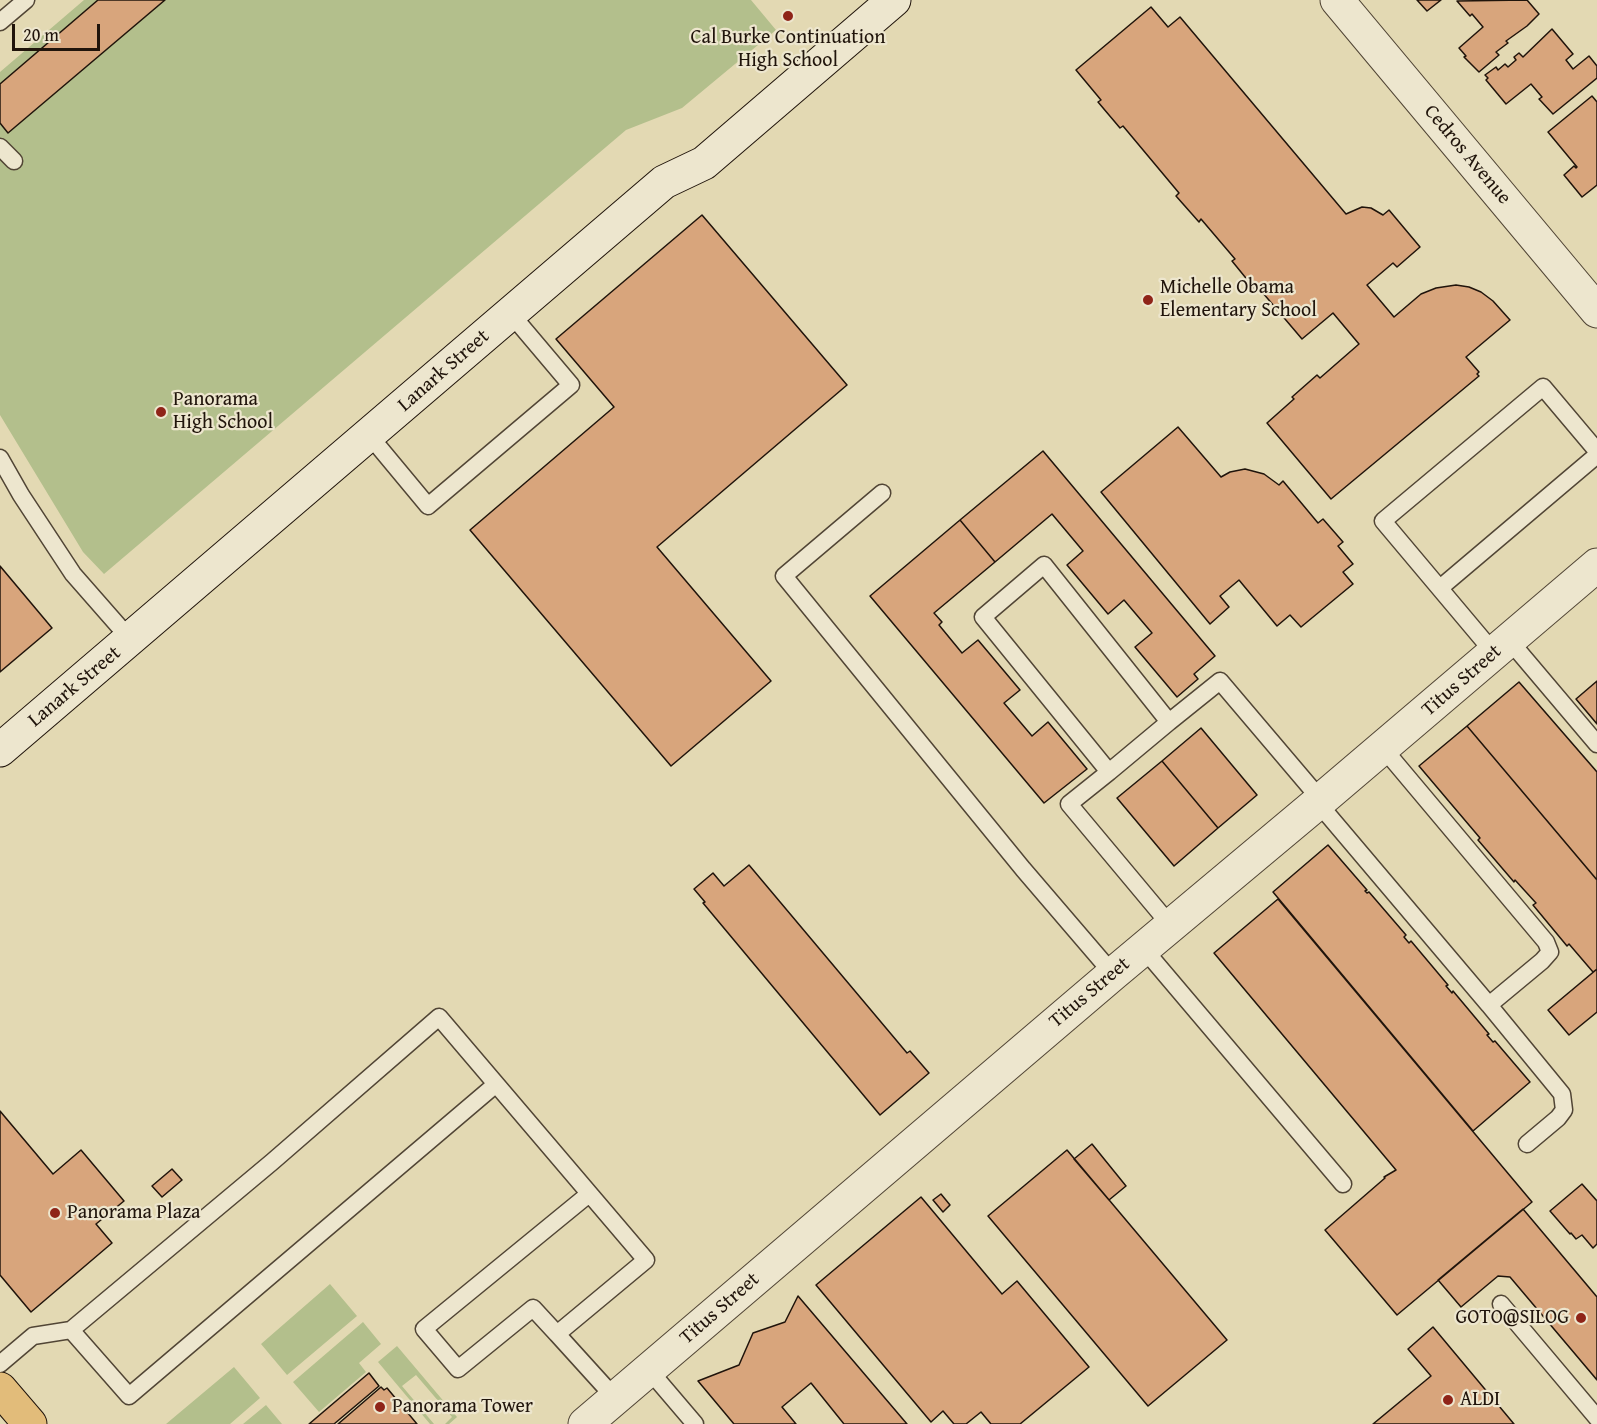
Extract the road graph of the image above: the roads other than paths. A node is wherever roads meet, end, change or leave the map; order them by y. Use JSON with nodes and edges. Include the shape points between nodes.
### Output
{"nodes":[{"id":1,"x":26,"y":0,"type":"edge"},
{"id":2,"x":894,"y":0,"type":"edge"},
{"id":3,"x":1337,"y":0,"type":"edge"},
{"id":4,"x":0,"y":22,"type":"edge"},
{"id":5,"x":0,"y":147,"type":"edge"},
{"id":6,"x":14,"y":161,"type":"dead end"},
{"id":7,"x":1597,"y":311,"type":"edge"},
{"id":8,"x":511,"y":314,"type":"junction"},
{"id":9,"x":369,"y":435,"type":"junction"},
{"id":10,"x":1597,"y":453,"type":"edge"},
{"id":11,"x":0,"y":459,"type":"edge"},
{"id":12,"x":882,"y":494,"type":"dead end"},
{"id":13,"x":1595,"y":570,"type":"edge"},
{"id":14,"x":1440,"y":588,"type":"junction"},
{"id":15,"x":130,"y":639,"type":"junction"},
{"id":16,"x":1502,"y":646,"type":"junction"},
{"id":17,"x":1169,"y":722,"type":"junction"},
{"id":18,"x":1597,"y":744,"type":"edge"},
{"id":19,"x":1383,"y":748,"type":"junction"},
{"id":20,"x":0,"y":750,"type":"edge"},
{"id":21,"x":1109,"y":772,"type":"junction"},
{"id":22,"x":1320,"y":801,"type":"junction"},
{"id":23,"x":1171,"y":926,"type":"junction"},
{"id":24,"x":1143,"y":948,"type":"junction"},
{"id":25,"x":1113,"y":974,"type":"junction"},
{"id":26,"x":1488,"y":1005,"type":"junction"},
{"id":27,"x":495,"y":1085,"type":"junction"},
{"id":28,"x":1527,"y":1144,"type":"dead end"},
{"id":29,"x":1343,"y":1184,"type":"dead end"},
{"id":30,"x":589,"y":1194,"type":"junction"},
{"id":31,"x":1501,"y":1304,"type":"dead end"},
{"id":32,"x":71,"y":1330,"type":"junction"},
{"id":33,"x":557,"y":1334,"type":"junction"},
{"id":34,"x":0,"y":1364,"type":"edge"},
{"id":35,"x":649,"y":1370,"type":"junction"},
{"id":36,"x":0,"y":1389,"type":"edge"},
{"id":37,"x":599,"y":1415,"type":"edge"},
{"id":38,"x":1597,"y":1418,"type":"edge"},
{"id":39,"x":30,"y":1424,"type":"edge"},
{"id":40,"x":694,"y":1424,"type":"edge"}],
"edges":[{"from":1,"to":4,"type":"lane"},
{"from":2,"to":8,"type":"street","name":"Lanark Street","via":[[704,163],[664,182]]},
{"from":3,"to":7,"type":"street","name":"Cedros Avenue"},
{"from":5,"to":6,"type":"lane"},
{"from":8,"to":9,"type":"street","name":"Lanark Street"},
{"from":8,"to":9,"type":"lane","via":[[571,385],[428,506]]},
{"from":9,"to":15,"type":"street","name":"Lanark Street"},
{"from":10,"to":14,"type":"lane"},
{"from":10,"to":14,"type":"lane","via":[[1543,387],[1383,521]]},
{"from":11,"to":15,"type":"lane","via":[[73,574]]},
{"from":12,"to":25,"type":"lane","via":[[784,576]]},
{"from":13,"to":16,"type":"street","name":"Titus Street"},
{"from":14,"to":16,"type":"lane"},
{"from":15,"to":20,"type":"street","name":"Lanark Street"},
{"from":16,"to":18,"type":"lane"},
{"from":16,"to":19,"type":"street","name":"Titus Street"},
{"from":17,"to":21,"type":"lane"},
{"from":17,"to":21,"type":"lane","via":[[1044,565],[984,618]]},
{"from":17,"to":22,"type":"lane","via":[[1220,681]]},
{"from":19,"to":22,"type":"street","name":"Titus Street"},
{"from":19,"to":26,"type":"lane","via":[[1546,942],[1550,952],[1542,961]]},
{"from":21,"to":23,"type":"lane","via":[[1069,804]]},
{"from":22,"to":23,"type":"street","name":"Titus Street"},
{"from":22,"to":26,"type":"lane"},
{"from":23,"to":24,"type":"street","name":"Titus Street"},
{"from":24,"to":25,"type":"street","name":"Titus Street"},
{"from":24,"to":29,"type":"lane"},
{"from":25,"to":35,"type":"street","name":"Titus Street"},
{"from":26,"to":28,"type":"lane","via":[[1562,1094],[1564,1110]]},
{"from":27,"to":30,"type":"lane"},
{"from":27,"to":32,"type":"lane","via":[[129,1396]]},
{"from":27,"to":32,"type":"lane","via":[[439,1017]]},
{"from":30,"to":33,"type":"lane","via":[[646,1260]]},
{"from":30,"to":33,"type":"lane","via":[[424,1329],[458,1369],[533,1308]]},
{"from":31,"to":38,"type":"lane"},
{"from":32,"to":34,"type":"lane","via":[[33,1336]]},
{"from":33,"to":37,"type":"lane"},
{"from":35,"to":37,"type":"street","name":"Titus Street"},
{"from":35,"to":40,"type":"lane"},
{"from":36,"to":39,"type":"main road"}]}
